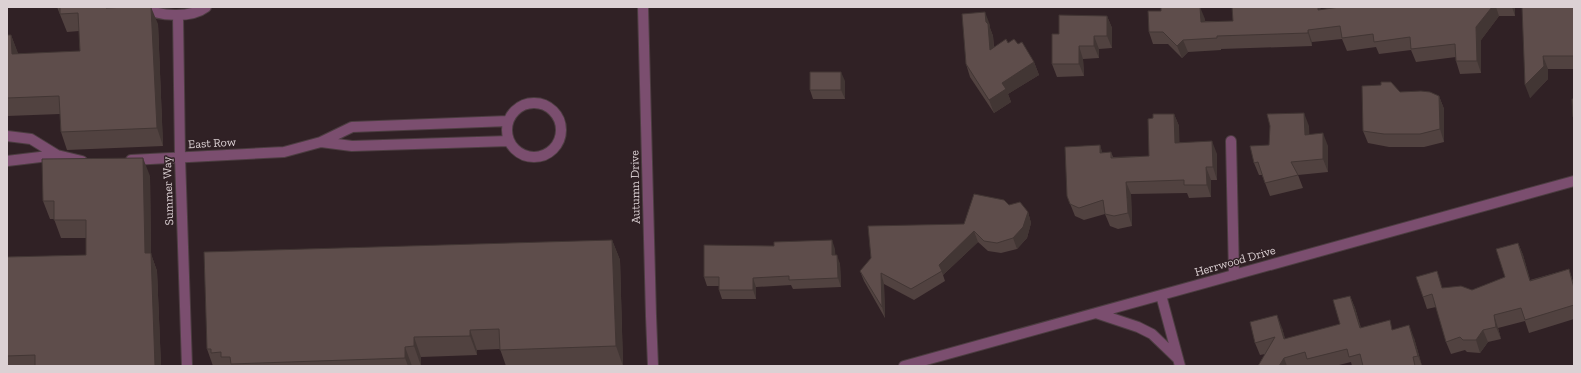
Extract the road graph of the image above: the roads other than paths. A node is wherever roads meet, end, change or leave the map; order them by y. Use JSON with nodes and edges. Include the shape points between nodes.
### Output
{"nodes":[{"id":1,"x":144,"y":7,"type":"edge"},
{"id":2,"x":206,"y":7,"type":"edge"},
{"id":3,"x":643,"y":7,"type":"edge"},
{"id":4,"x":178,"y":15,"type":"junction"},
{"id":5,"x":508,"y":121,"type":"junction"},
{"id":6,"x":7,"y":136,"type":"edge"},
{"id":7,"x":508,"y":141,"type":"junction"},
{"id":8,"x":1231,"y":141,"type":"dead end"},
{"id":9,"x":321,"y":142,"type":"junction"},
{"id":10,"x":57,"y":155,"type":"junction"},
{"id":11,"x":180,"y":157,"type":"junction"},
{"id":12,"x":7,"y":161,"type":"edge"},
{"id":13,"x":119,"y":161,"type":"edge"},
{"id":14,"x":88,"y":162,"type":"edge"},
{"id":15,"x":1574,"y":180,"type":"edge"},
{"id":16,"x":1234,"y":275,"type":"junction"},
{"id":17,"x":1161,"y":295,"type":"junction"},
{"id":18,"x":1095,"y":313,"type":"junction"},
{"id":19,"x":1179,"y":362,"type":"edge"},
{"id":20,"x":187,"y":366,"type":"edge"},
{"id":21,"x":653,"y":366,"type":"edge"},
{"id":22,"x":904,"y":366,"type":"edge"}],
"edges":[{"from":1,"to":4,"type":"street","via":[[155,12]]},
{"from":2,"to":4,"type":"street","via":[[194,13]]},
{"from":3,"to":21,"type":"street","name":"Autumn Drive"},
{"from":4,"to":11,"type":"street","name":"Summer Way"},
{"from":5,"to":7,"type":"street"},
{"from":5,"to":7,"type":"street","via":[[517,108],[535,103],[544,105],[558,116],[561,130],[559,143],[553,150],[538,158],[520,154]]},
{"from":5,"to":9,"type":"street","name":"East Row","via":[[352,127]]},
{"from":6,"to":10,"type":"street","via":[[31,139]]},
{"from":7,"to":9,"type":"street","name":"East Row","via":[[352,146]]},
{"from":8,"to":16,"type":"street"},
{"from":9,"to":11,"type":"street","name":"East Row","via":[[284,152]]},
{"from":10,"to":12,"type":"street"},
{"from":10,"to":14,"type":"street"},
{"from":11,"to":13,"type":"street","name":"East Row"},
{"from":11,"to":20,"type":"street","name":"Summer Way"},
{"from":15,"to":16,"type":"street","name":"Herrwood Drive"},
{"from":16,"to":17,"type":"street","name":"Herrwood Drive"},
{"from":17,"to":18,"type":"street","name":"Herrwood Drive"},
{"from":17,"to":19,"type":"street"},
{"from":18,"to":19,"type":"street","via":[[1138,326],[1152,334]]},
{"from":18,"to":22,"type":"street","name":"Herrwood Drive"}]}
